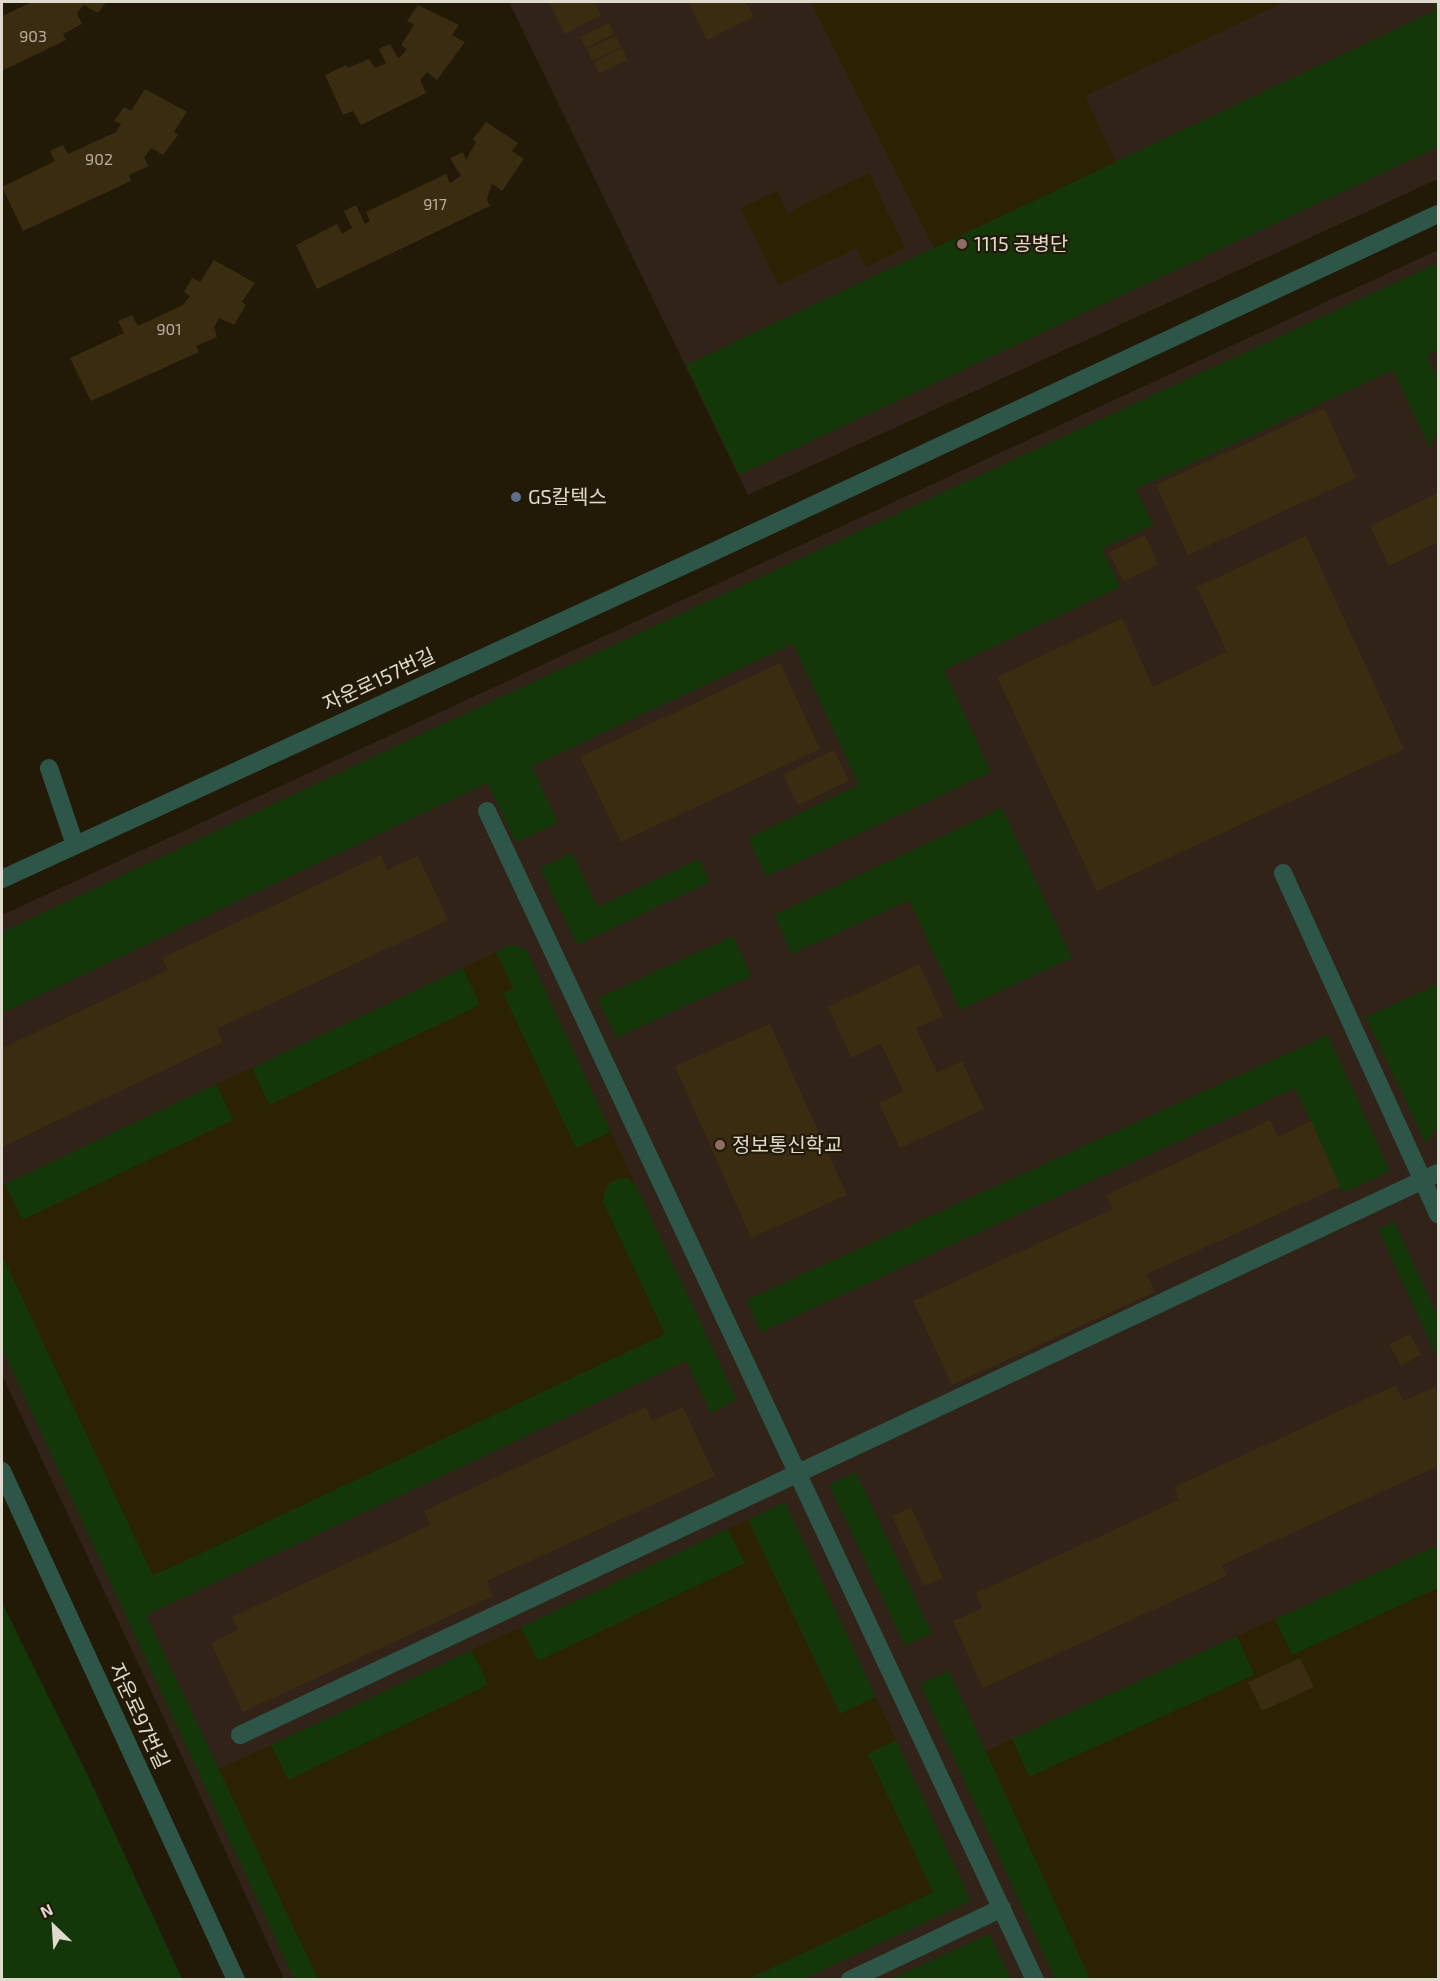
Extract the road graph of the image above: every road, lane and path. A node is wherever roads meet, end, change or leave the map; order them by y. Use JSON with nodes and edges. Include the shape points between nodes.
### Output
{"nodes":[{"id":1,"x":1438,"y":214,"type":"edge"},
{"id":2,"x":49,"y":768,"type":"dead end"},
{"id":3,"x":487,"y":811,"type":"dead end"},
{"id":4,"x":75,"y":845,"type":"junction"},
{"id":5,"x":1282,"y":873,"type":"dead end"},
{"id":6,"x":2,"y":879,"type":"edge"},
{"id":7,"x":1431,"y":1176,"type":"edge"},
{"id":8,"x":1438,"y":1214,"type":"edge"},
{"id":9,"x":2,"y":1472,"type":"edge"},
{"id":10,"x":799,"y":1473,"type":"junction"},
{"id":11,"x":240,"y":1735,"type":"dead end"},
{"id":12,"x":1002,"y":1908,"type":"junction"},
{"id":13,"x":236,"y":1980,"type":"edge"},
{"id":14,"x":850,"y":1980,"type":"edge"},
{"id":15,"x":1035,"y":1980,"type":"edge"}],
"edges":[{"from":1,"to":4,"type":"street","name":"자운로157번길"},
{"from":2,"to":4,"type":"street"},
{"from":3,"to":10,"type":"street"},
{"from":4,"to":6,"type":"street","name":"자운로157번길"},
{"from":5,"to":7,"type":"street"},
{"from":7,"to":8,"type":"street"},
{"from":7,"to":10,"type":"street"},
{"from":9,"to":13,"type":"street","name":"자운로97번길"},
{"from":10,"to":11,"type":"street"},
{"from":10,"to":12,"type":"street"},
{"from":12,"to":14,"type":"street"},
{"from":12,"to":15,"type":"street"}]}
